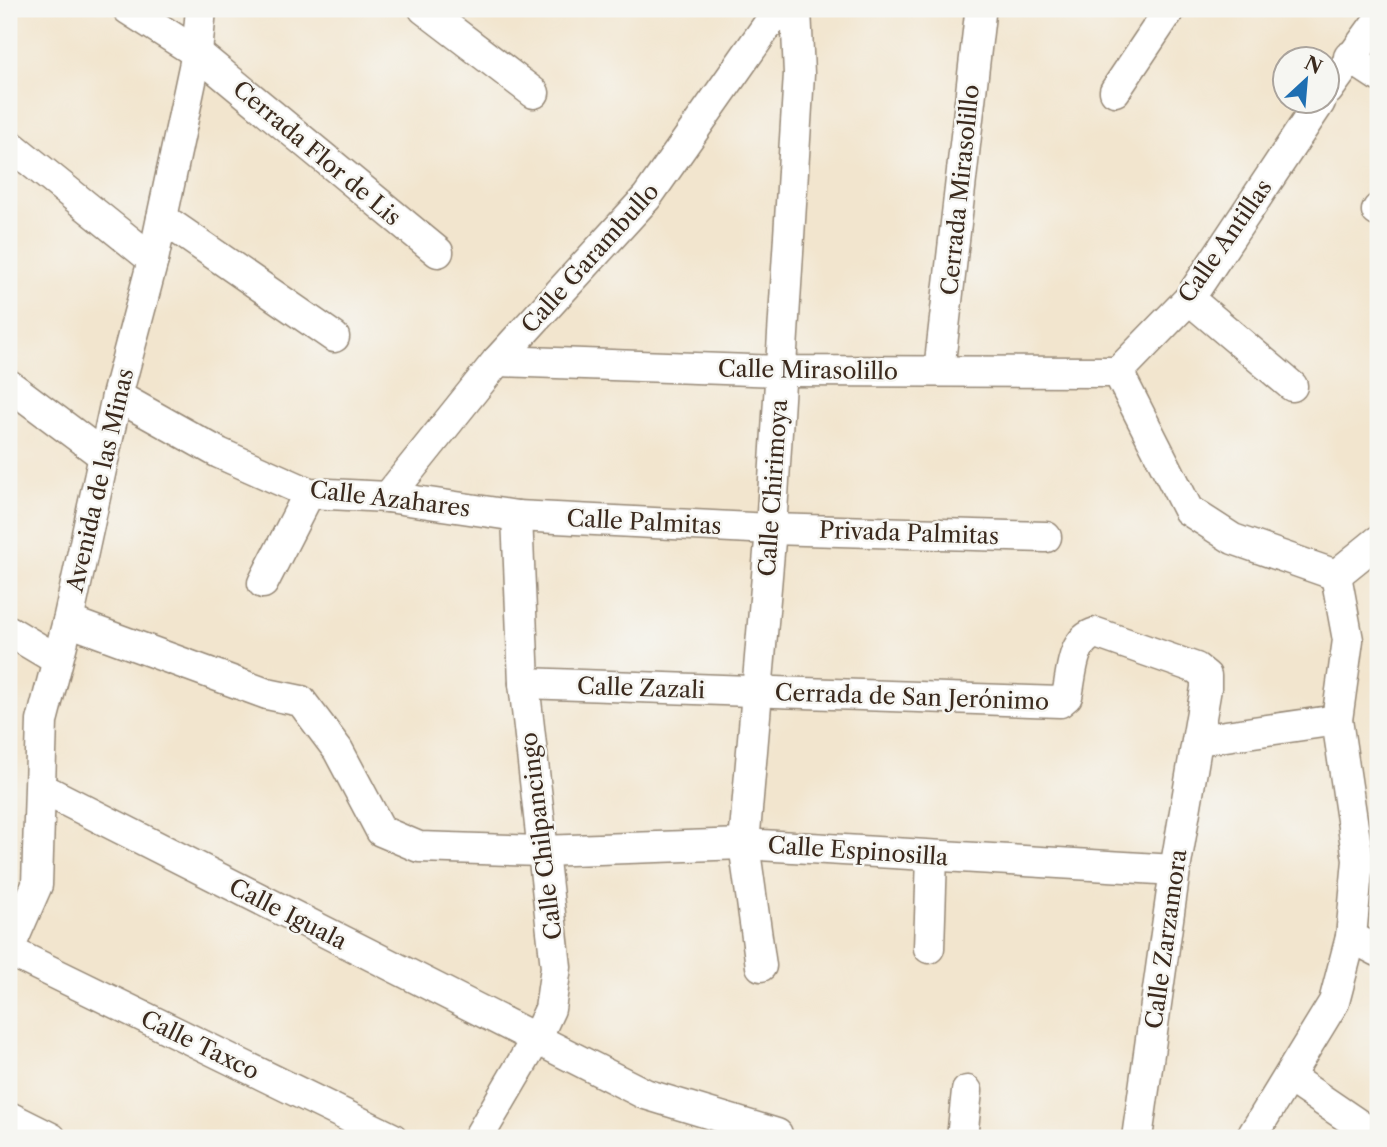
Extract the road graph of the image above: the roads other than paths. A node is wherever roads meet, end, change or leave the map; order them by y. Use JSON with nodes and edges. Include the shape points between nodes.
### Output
{"nodes":[{"id":1,"x":128,"y":9,"type":"edge"},
{"id":2,"x":201,"y":9,"type":"edge"},
{"id":3,"x":424,"y":9,"type":"edge"},
{"id":4,"x":779,"y":9,"type":"edge"},
{"id":5,"x":796,"y":9,"type":"edge"},
{"id":6,"x":978,"y":9,"type":"edge"},
{"id":7,"x":1170,"y":9,"type":"edge"},
{"id":8,"x":1378,"y":21,"type":"edge"},
{"id":9,"x":197,"y":53,"type":"junction"},
{"id":10,"x":1349,"y":57,"type":"junction"},
{"id":11,"x":1342,"y":68,"type":"edge"},
{"id":12,"x":1378,"y":76,"type":"edge"},
{"id":13,"x":1115,"y":91,"type":"dead end"},
{"id":14,"x":534,"y":93,"type":"dead end"},
{"id":15,"x":1311,"y":116,"type":"edge"},
{"id":16,"x":9,"y":144,"type":"edge"},
{"id":17,"x":162,"y":218,"type":"junction"},
{"id":18,"x":438,"y":252,"type":"dead end"},
{"id":19,"x":153,"y":260,"type":"junction"},
{"id":20,"x":1189,"y":299,"type":"junction"},
{"id":21,"x":334,"y":337,"type":"dead end"},
{"id":22,"x":497,"y":361,"type":"junction"},
{"id":23,"x":780,"y":371,"type":"junction"},
{"id":24,"x":939,"y":371,"type":"junction"},
{"id":25,"x":1118,"y":372,"type":"junction"},
{"id":26,"x":9,"y":385,"type":"edge"},
{"id":27,"x":1292,"y":386,"type":"dead end"},
{"id":28,"x":117,"y":396,"type":"junction"},
{"id":29,"x":104,"y":456,"type":"junction"},
{"id":30,"x":309,"y":493,"type":"junction"},
{"id":31,"x":388,"y":497,"type":"junction"},
{"id":32,"x":517,"y":516,"type":"junction"},
{"id":33,"x":771,"y":529,"type":"junction"},
{"id":34,"x":1046,"y":537,"type":"dead end"},
{"id":35,"x":1378,"y":541,"type":"edge"},
{"id":36,"x":1336,"y":575,"type":"junction"},
{"id":37,"x":263,"y":583,"type":"dead end"},
{"id":38,"x":68,"y":621,"type":"junction"},
{"id":39,"x":9,"y":631,"type":"edge"},
{"id":40,"x":56,"y":659,"type":"junction"},
{"id":41,"x":524,"y":683,"type":"junction"},
{"id":42,"x":759,"y":692,"type":"junction"},
{"id":43,"x":1337,"y":720,"type":"junction"},
{"id":44,"x":1198,"y":740,"type":"junction"},
{"id":45,"x":41,"y":788,"type":"junction"},
{"id":46,"x":744,"y":844,"type":"junction"},
{"id":47,"x":541,"y":851,"type":"junction"},
{"id":48,"x":932,"y":856,"type":"junction"},
{"id":49,"x":1175,"y":870,"type":"junction"},
{"id":50,"x":1351,"y":937,"type":"junction"},
{"id":51,"x":929,"y":948,"type":"dead end"},
{"id":52,"x":9,"y":950,"type":"edge"},
{"id":53,"x":1378,"y":951,"type":"edge"},
{"id":54,"x":761,"y":966,"type":"dead end"},
{"id":55,"x":535,"y":1041,"type":"junction"},
{"id":56,"x":1290,"y":1078,"type":"junction"},
{"id":57,"x":967,"y":1091,"type":"dead end"},
{"id":58,"x":9,"y":1117,"type":"edge"},
{"id":59,"x":777,"y":1133,"type":"dead end"},
{"id":60,"x":51,"y":1138,"type":"edge"},
{"id":61,"x":392,"y":1138,"type":"edge"},
{"id":62,"x":478,"y":1138,"type":"edge"},
{"id":63,"x":967,"y":1138,"type":"edge"},
{"id":64,"x":1138,"y":1138,"type":"edge"},
{"id":65,"x":1251,"y":1138,"type":"edge"},
{"id":66,"x":1378,"y":1138,"type":"edge"}],
"edges":[{"from":1,"to":9,"type":"street","name":"Cerrada Flor de Lis"},
{"from":2,"to":9,"type":"street","name":"Avenida de las Minas"},
{"from":3,"to":14,"type":"street"},
{"from":4,"to":22,"type":"street","name":"Calle Garambullo","via":[[648,197]]},
{"from":5,"to":23,"type":"street","name":"Calle Chirimoya","via":[[799,74]]},
{"from":6,"to":24,"type":"street","name":"Cerrada Mirasolillo"},
{"from":7,"to":13,"type":"street"},
{"from":8,"to":10,"type":"street"},
{"from":9,"to":17,"type":"street","name":"Avenida de las Minas"},
{"from":9,"to":18,"type":"street","name":"Cerrada Flor de Lis"},
{"from":10,"to":11,"type":"street"},
{"from":10,"to":12,"type":"street"},
{"from":15,"to":20,"type":"street","name":"Calle Antillas"},
{"from":16,"to":19,"type":"street"},
{"from":17,"to":19,"type":"street","name":"Avenida de las Minas"},
{"from":17,"to":21,"type":"street"},
{"from":19,"to":28,"type":"street","name":"Avenida de las Minas"},
{"from":20,"to":25,"type":"street","name":"Calle Antillas"},
{"from":20,"to":27,"type":"street"},
{"from":22,"to":23,"type":"street","name":"Calle Mirasolillo"},
{"from":22,"to":31,"type":"street","name":"Calle Garambullo"},
{"from":23,"to":24,"type":"street","name":"Calle Mirasolillo"},
{"from":23,"to":33,"type":"street","name":"Calle Chirimoya"},
{"from":24,"to":25,"type":"street","name":"Calle Mirasolillo"},
{"from":25,"to":36,"type":"street","via":[[1188,510],[1233,539]]},
{"from":26,"to":29,"type":"street"},
{"from":28,"to":29,"type":"street","name":"Avenida de las Minas"},
{"from":28,"to":30,"type":"street","name":"Calle Azahares","via":[[219,453]]},
{"from":29,"to":38,"type":"street","name":"Avenida de las Minas"},
{"from":30,"to":31,"type":"street","name":"Calle Azahares"},
{"from":30,"to":37,"type":"street"},
{"from":31,"to":32,"type":"street","name":"Calle Azahares"},
{"from":32,"to":33,"type":"street","name":"Calle Palmitas"},
{"from":32,"to":41,"type":"street","name":"Calle Chilpancingo"},
{"from":33,"to":34,"type":"street","name":"Privada Palmitas"},
{"from":33,"to":42,"type":"street","name":"Calle Chirimoya"},
{"from":35,"to":36,"type":"street"},
{"from":36,"to":43,"type":"street","via":[[1348,639]]},
{"from":38,"to":40,"type":"street","name":"Avenida de las Minas"},
{"from":38,"to":47,"type":"street","name":"Calle Espinosilla","via":[[267,694],[301,701],[338,750],[381,831],[419,846]]},
{"from":39,"to":40,"type":"street"},
{"from":40,"to":45,"type":"street","name":"Avenida de las Minas","via":[[42,722]]},
{"from":41,"to":42,"type":"street","name":"Calle Zazali"},
{"from":41,"to":47,"type":"street","name":"Calle Chilpancingo"},
{"from":42,"to":44,"type":"street","name":"Cerrada de San Jerónimo","via":[[1065,700],[1079,643],[1096,633],[1196,668],[1206,676]]},
{"from":42,"to":46,"type":"street","name":"Calle Chirimoya"},
{"from":43,"to":44,"type":"street"},
{"from":43,"to":50,"type":"street","via":[[1358,860]]},
{"from":44,"to":49,"type":"street","name":"Calle Zarzamora"},
{"from":45,"to":52,"type":"street","name":"Avenida de las Minas","via":[[37,885]]},
{"from":45,"to":55,"type":"street","name":"Calle Iguala"},
{"from":46,"to":47,"type":"street","name":"Calle Espinosilla"},
{"from":46,"to":48,"type":"street","name":"Calle Espinosilla"},
{"from":46,"to":54,"type":"street","name":"Calle Chirimoya"},
{"from":47,"to":55,"type":"street","name":"Calle Chilpancingo","via":[[556,967],[550,1009]]},
{"from":48,"to":49,"type":"street","name":"Calle Espinosilla"},
{"from":48,"to":51,"type":"street"},
{"from":49,"to":64,"type":"street","name":"Calle Zarzamora"},
{"from":50,"to":53,"type":"street"},
{"from":50,"to":56,"type":"street","via":[[1334,1002]]},
{"from":52,"to":61,"type":"street","name":"Calle Taxco"},
{"from":55,"to":59,"type":"street","name":"Calle Iguala","via":[[645,1094]]},
{"from":55,"to":62,"type":"street","name":"Calle Chilpancingo"},
{"from":56,"to":65,"type":"street"},
{"from":56,"to":66,"type":"street"},
{"from":57,"to":63,"type":"street"},
{"from":58,"to":60,"type":"street"}]}
